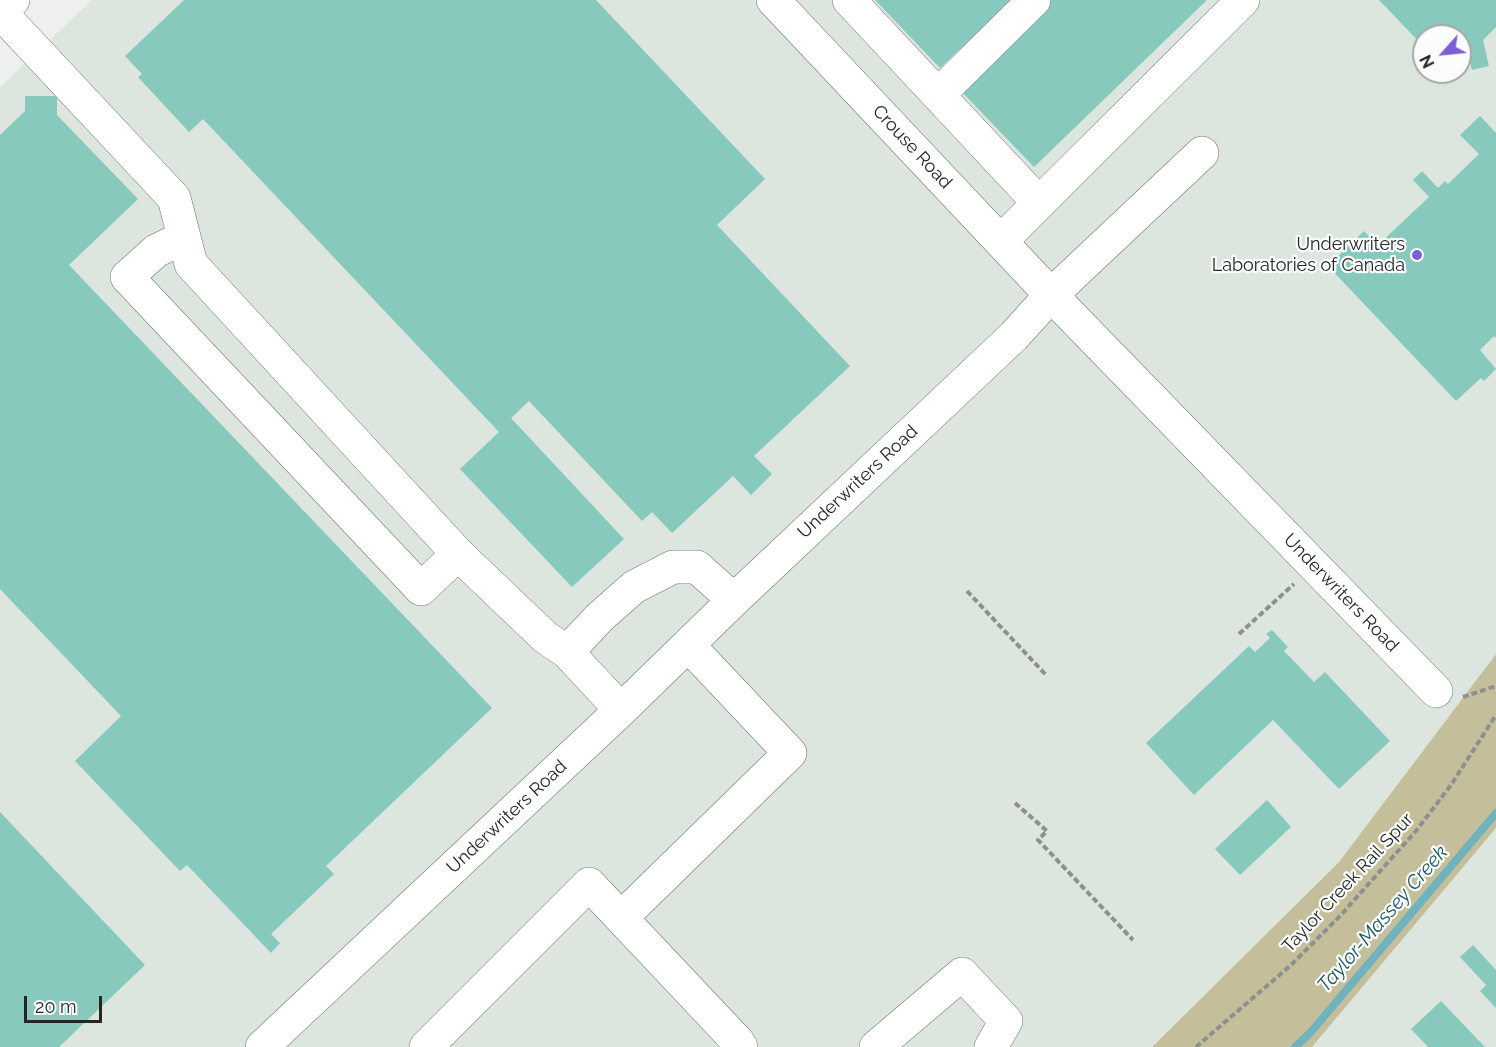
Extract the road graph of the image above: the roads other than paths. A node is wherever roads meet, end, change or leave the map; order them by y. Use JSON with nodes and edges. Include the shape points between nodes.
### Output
{"nodes":[{"id":1,"x":13,"y":0,"type":"edge"},
{"id":2,"x":773,"y":0,"type":"edge"},
{"id":3,"x":849,"y":0,"type":"edge"},
{"id":4,"x":1034,"y":0,"type":"edge"},
{"id":5,"x":1243,"y":0,"type":"edge"},
{"id":6,"x":0,"y":12,"type":"edge"},
{"id":7,"x":938,"y":95,"type":"junction"},
{"id":8,"x":1202,"y":153,"type":"dead end"},
{"id":9,"x":1040,"y":203,"type":"junction"},
{"id":10,"x":184,"y":237,"type":"junction"},
{"id":11,"x":1001,"y":242,"type":"junction"},
{"id":12,"x":1051,"y":295,"type":"junction"},
{"id":13,"x":458,"y":554,"type":"junction"},
{"id":14,"x":734,"y":600,"type":"junction"},
{"id":15,"x":688,"y":645,"type":"junction"},
{"id":16,"x":567,"y":652,"type":"junction"},
{"id":17,"x":1436,"y":691,"type":"dead end"},
{"id":18,"x":621,"y":710,"type":"junction"},
{"id":19,"x":621,"y":918,"type":"junction"},
{"id":20,"x":262,"y":1047,"type":"edge"},
{"id":21,"x":426,"y":1047,"type":"edge"},
{"id":22,"x":741,"y":1047,"type":"edge"},
{"id":23,"x":876,"y":1047,"type":"edge"},
{"id":24,"x":991,"y":1047,"type":"edge"}],
"edges":[{"from":1,"to":6,"type":"street"},
{"from":2,"to":11,"type":"street","name":"Crouse Road"},
{"from":3,"to":7,"type":"street"},
{"from":4,"to":7,"type":"street"},
{"from":5,"to":9,"type":"street"},
{"from":6,"to":10,"type":"street","via":[[174,198]]},
{"from":7,"to":9,"type":"street"},
{"from":8,"to":12,"type":"street"},
{"from":9,"to":11,"type":"street"},
{"from":10,"to":13,"type":"street","via":[[191,264]]},
{"from":10,"to":13,"type":"street","via":[[156,251],[127,278],[421,589]]},
{"from":11,"to":12,"type":"street","name":"Crouse Road"},
{"from":12,"to":14,"type":"street","name":"Underwriters Road","via":[[1005,344]]},
{"from":12,"to":17,"type":"street","name":"Underwriters Road"},
{"from":13,"to":16,"type":"street","via":[[545,637]]},
{"from":14,"to":15,"type":"street","name":"Underwriters Road"},
{"from":14,"to":16,"type":"street","via":[[697,567],[673,567],[634,587]]},
{"from":15,"to":18,"type":"street","name":"Underwriters Road"},
{"from":15,"to":19,"type":"street","via":[[790,753]]},
{"from":16,"to":18,"type":"street"},
{"from":18,"to":20,"type":"street","name":"Underwriters Road"},
{"from":19,"to":21,"type":"street","via":[[589,884]]},
{"from":19,"to":22,"type":"street"},
{"from":23,"to":24,"type":"street","via":[[962,974],[1006,1021]]}]}
